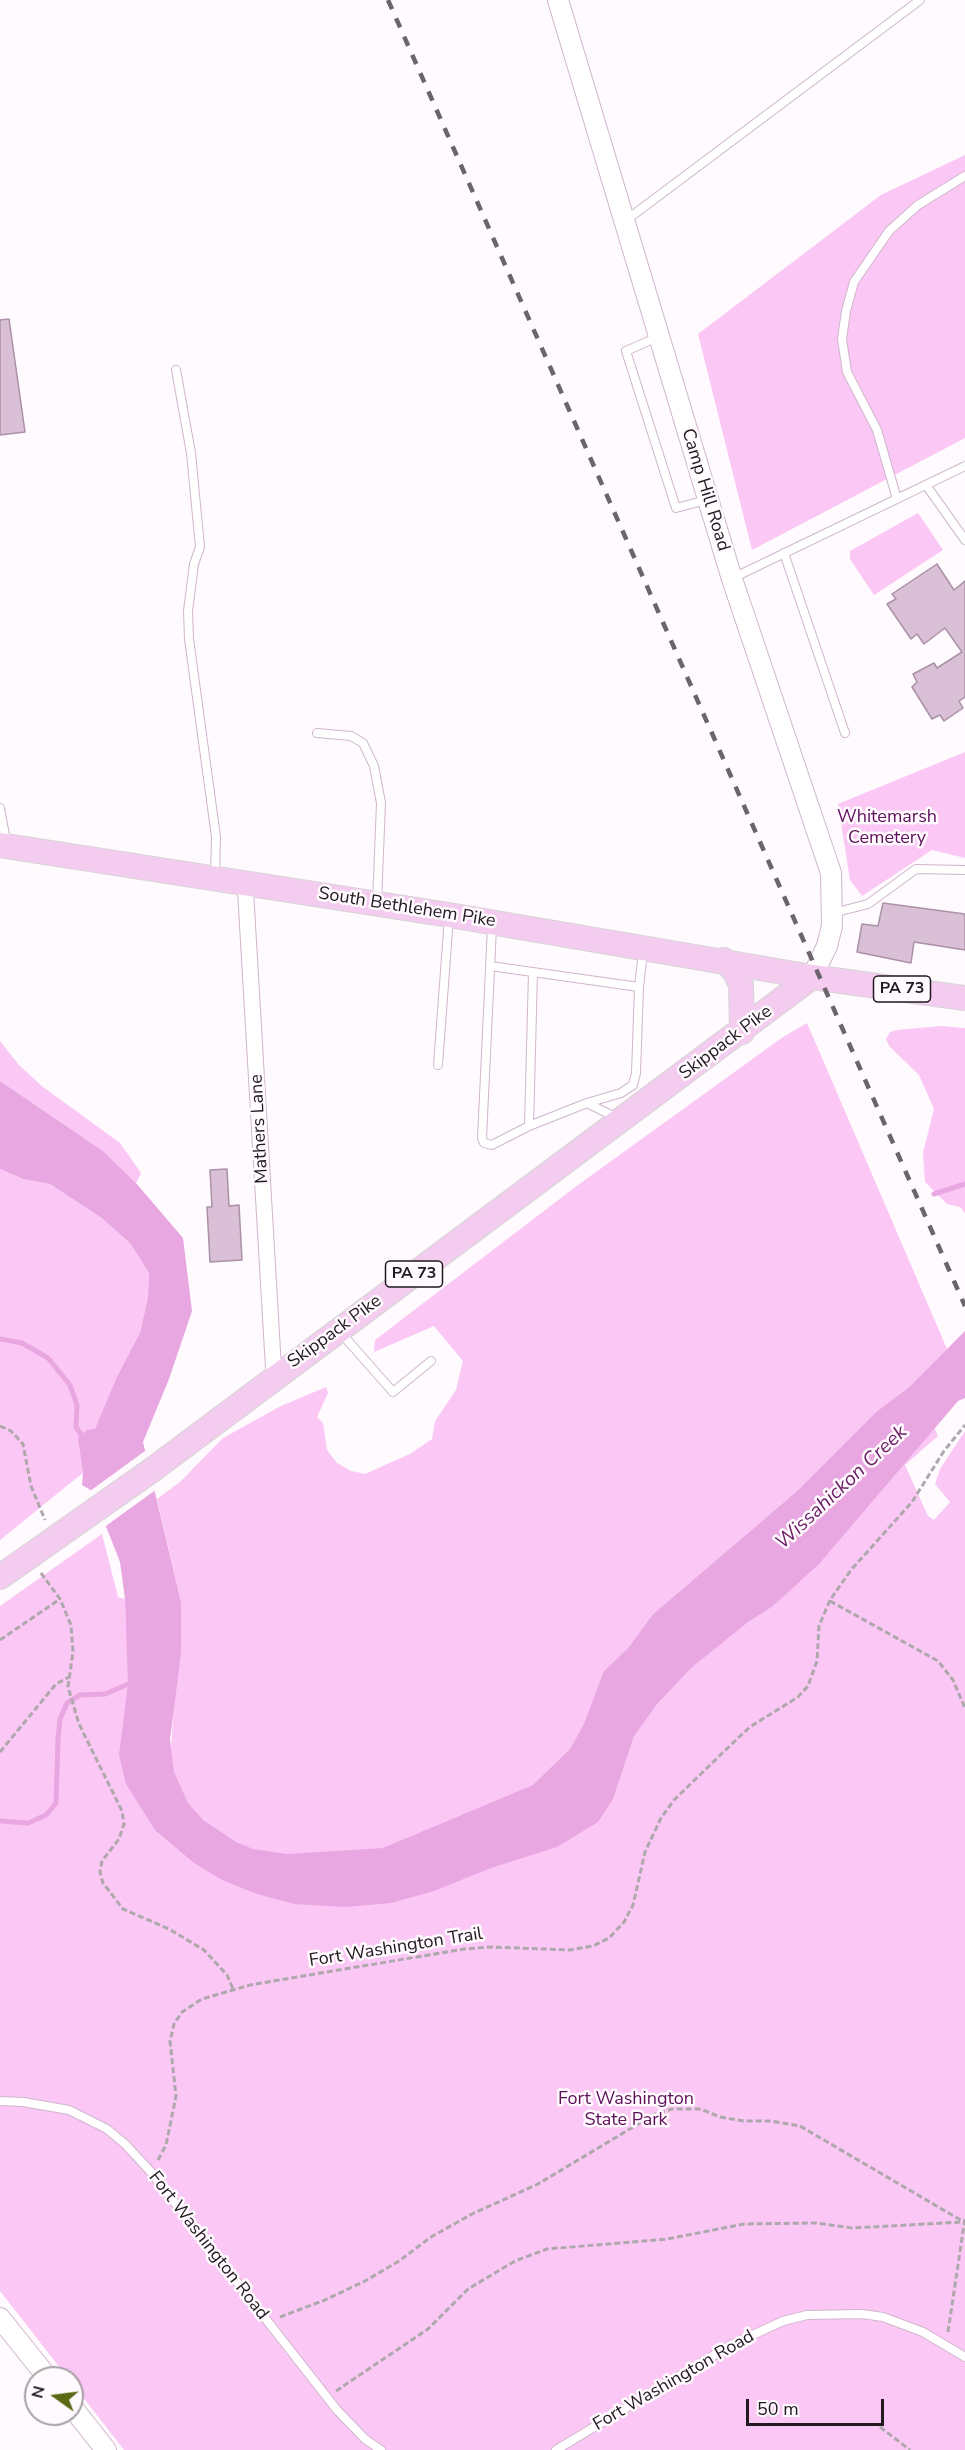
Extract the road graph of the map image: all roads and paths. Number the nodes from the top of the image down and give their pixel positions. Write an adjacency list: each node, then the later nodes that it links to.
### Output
1 (558, 0): 4 (street, Camp Hill Road)
2 (920, 0): 4 (lane)
3 (965, 176): 10 (lane)
4 (624, 221): 5 (street, Camp Hill Road)
5 (659, 337): 9 (street, Camp Hill Road); 9 (lane)
6 (177, 370): 19 (lane)
7 (965, 466): 8 (lane)
8 (926, 485): 10 (lane); 11 (lane)
9 (708, 499): 13 (street, Camp Hill Road)
10 (897, 499): 12 (lane)
11 (965, 540)
12 (784, 553): 13 (lane); 15 (lane)
13 (732, 579): 22 (street, Camp Hill Road)
14 (317, 733): 21 (lane)
15 (845, 733)
16 (0, 808): 17 (lane)
17 (3, 845): 19 (main road, South Bethlehem Pike)
18 (965, 870): 22 (lane)
19 (215, 878): 20 (main road, South Bethlehem Pike)
20 (245, 882): 21 (main road, South Bethlehem Pike); 39 (street, Mathers Lane)
21 (377, 904): 23 (main road, South Bethlehem Pike)
22 (833, 913): 29 (street, Camp Hill Road)
23 (449, 915): 24 (main road, South Bethlehem Pike); 33 (lane)
24 (492, 922): 25 (main road, South Bethlehem Pike); 27 (lane)
25 (644, 947): 26 (main road, South Bethlehem Pike); 30 (lane)
26 (724, 960): 29 (main road, South Bethlehem Pike); 32 (main road)
27 (490, 966): 28 (lane); 36 (lane)
28 (533, 972): 30 (lane); 36 (lane)
29 (812, 977): 31 (main road, PA 73); 32 (main road, Skippack Pike / PA 73)
30 (639, 987): 34 (lane)
31 (965, 998)
32 (742, 1032): 35 (main road, Skippack Pike / PA 73)
33 (438, 1065)
34 (587, 1103): 35 (lane); 36 (lane)
35 (622, 1121): 37 (main road, Skippack Pike / PA 73)
36 (529, 1126)
37 (338, 1330): 38 (lane); 39 (main road, Skippack Pike / PA 73)
38 (431, 1361)
39 (274, 1377): 44 (main road, Skippack Pike / PA 73)
40 (965, 1425): 46 (path, Fort Washington Trail)
41 (0, 1426): 42 (path)
42 (45, 1520)
43 (39, 1570): 45 (path)
44 (0, 1577)
45 (60, 1599): 47 (path); 48 (path)
46 (830, 1600): 49 (path); 51 (path, Fort Washington Trail)
47 (0, 1640)
48 (69, 1677): 50 (path); 51 (path)
49 (965, 1708)
50 (0, 1752)
51 (232, 1989): 53 (path, Fort Washington Trail)
52 (0, 2101): 53 (lane, Fort Washington Road)
53 (150, 2171): 57 (lane, Fort Washington Road)
54 (964, 2220): 55 (path); 57 (path); 61 (path)
55 (963, 2246): 58 (path)
56 (0, 2318): 60 (street)
57 (267, 2321): 61 (lane, Fort Washington Road)
58 (946, 2345): 59 (lane, Fort Washington Road); 66 (lane, Fort Washington Road)
59 (965, 2357)
60 (38, 2366)
61 (327, 2396): 65 (lane, Fort Washington Road)
62 (84, 2422): 64 (street)
63 (880, 2427): 67 (path)
64 (106, 2450)
65 (381, 2450)
66 (556, 2450)
67 (910, 2450)

